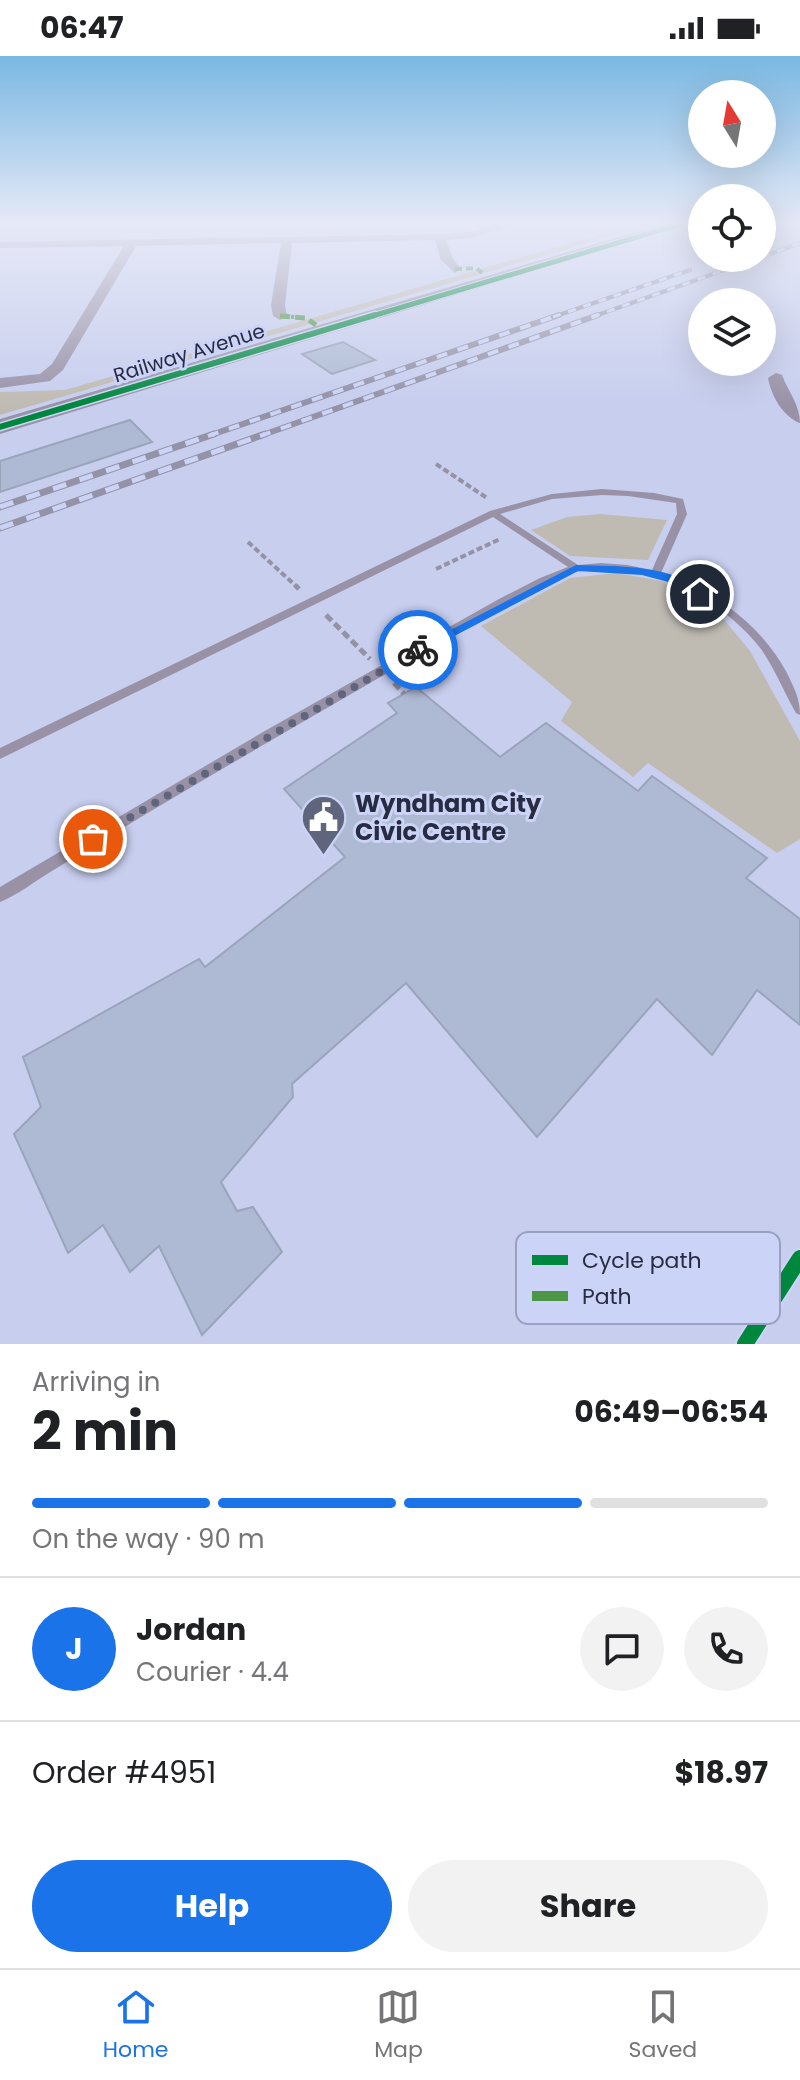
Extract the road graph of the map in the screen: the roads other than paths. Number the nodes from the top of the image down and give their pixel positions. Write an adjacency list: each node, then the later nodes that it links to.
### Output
1 (108, 283): 6 (street)
2 (281, 283): 4 (street)
3 (485, 283): 8 (street, Railway Avenue)
4 (280, 316)
5 (776, 378): 7 (street)
6 (0, 383)
7 (800, 418)
8 (0, 429)
9 (493, 513): 10 (lane); 11 (lane); 13 (lane)
10 (576, 568): 11 (lane); 14 (lane)
11 (655, 575): 12 (lane)
12 (800, 710)
13 (0, 754)
14 (0, 895)

